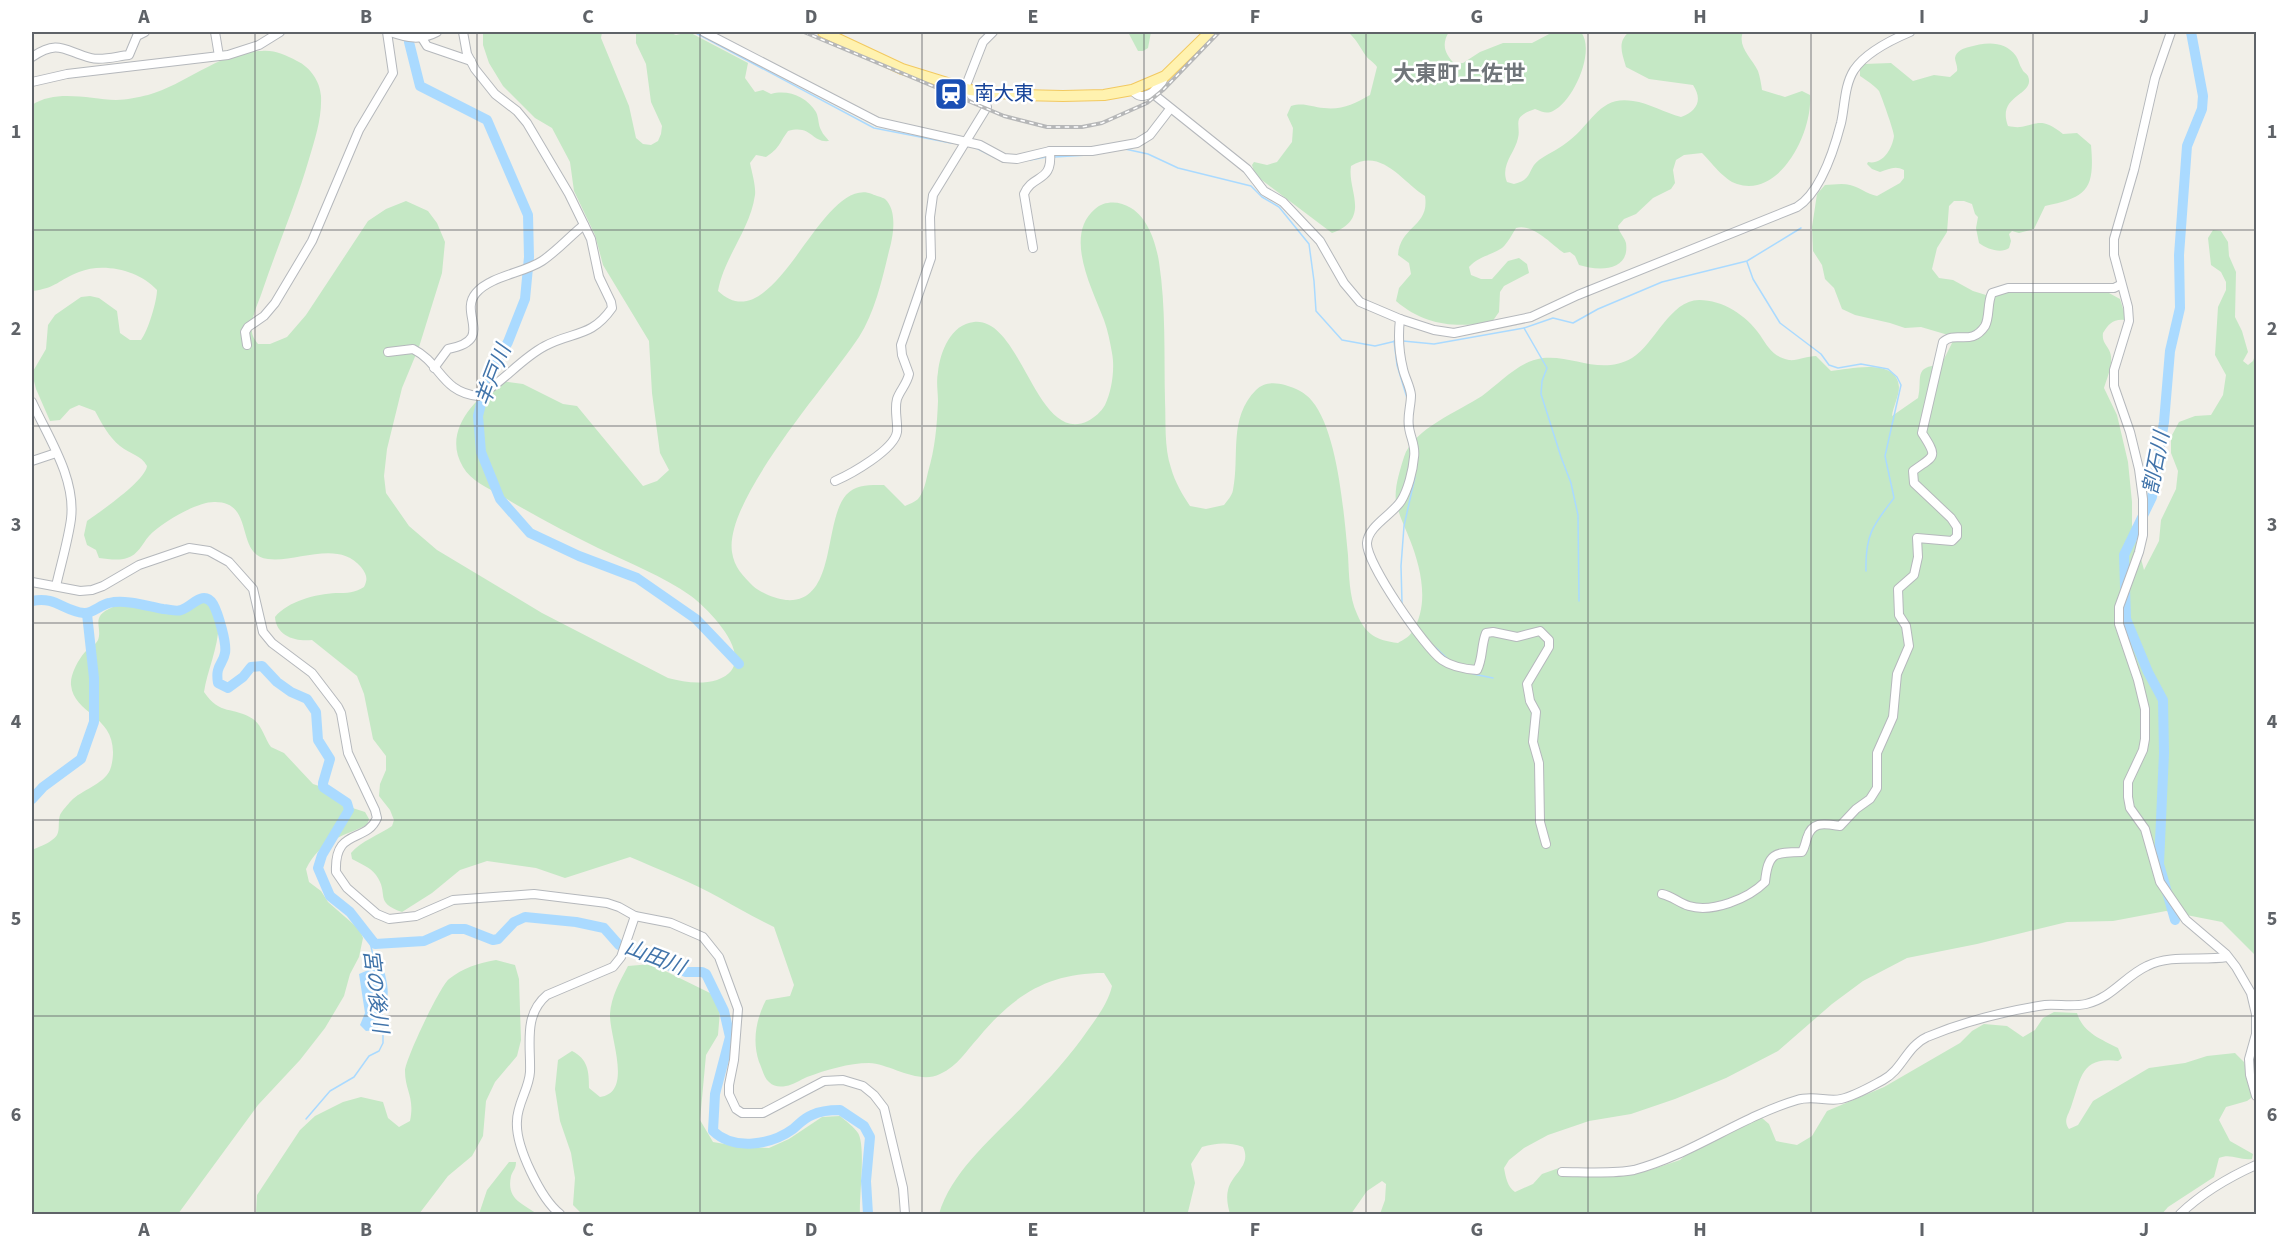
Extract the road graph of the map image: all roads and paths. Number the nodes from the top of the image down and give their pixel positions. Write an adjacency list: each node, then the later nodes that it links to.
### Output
1 (145, 32): 15 (street)
2 (214, 32): 14 (street)
3 (280, 32): 14 (street)
4 (389, 32): 13 (street); 29 (street)
5 (437, 32): 13 (street)
6 (463, 32): 16 (street)
7 (705, 32): 23 (street)
8 (823, 32): 19 (main road)
9 (993, 32): 19 (street)
10 (1210, 32): 17 (main road)
11 (1910, 32): 28 (street)
12 (2171, 32): 27 (street)
13 (422, 38): 16 (street)
14 (219, 56): 18 (street)
15 (32, 57)
16 (471, 61): 25 (street)
17 (1165, 76): 20 (main road); 21 (street)
18 (32, 82)
19 (967, 89): 20 (main road); 23 (street)
20 (1132, 90): 21 (street)
21 (1152, 93): 22 (street)
22 (1170, 109): 24 (street); 28 (street)
23 (965, 144): 24 (street); 35 (street)
24 (1050, 155): 26 (street)
25 (584, 225): 31 (street); 31 (street)
26 (1033, 248)
27 (2120, 285): 39 (street); 41 (street)
28 (1400, 319): 38 (street)
29 (247, 345)
30 (388, 352): 31 (street)
31 (434, 368)
32 (32, 402): 33 (street)
33 (56, 453): 34 (street); 37 (street)
34 (32, 461)
35 (835, 481)
36 (32, 582): 37 (street)
37 (56, 586): 40 (street)
38 (1546, 844)
39 (1662, 894)
40 (635, 916): 45 (street); 46 (street)
41 (2227, 957): 42 (street); 44 (street)
42 (2256, 1096)
43 (2256, 1165): 47 (street)
44 (1562, 1172)
45 (560, 1215)
46 (905, 1215)
47 (2180, 1215)

